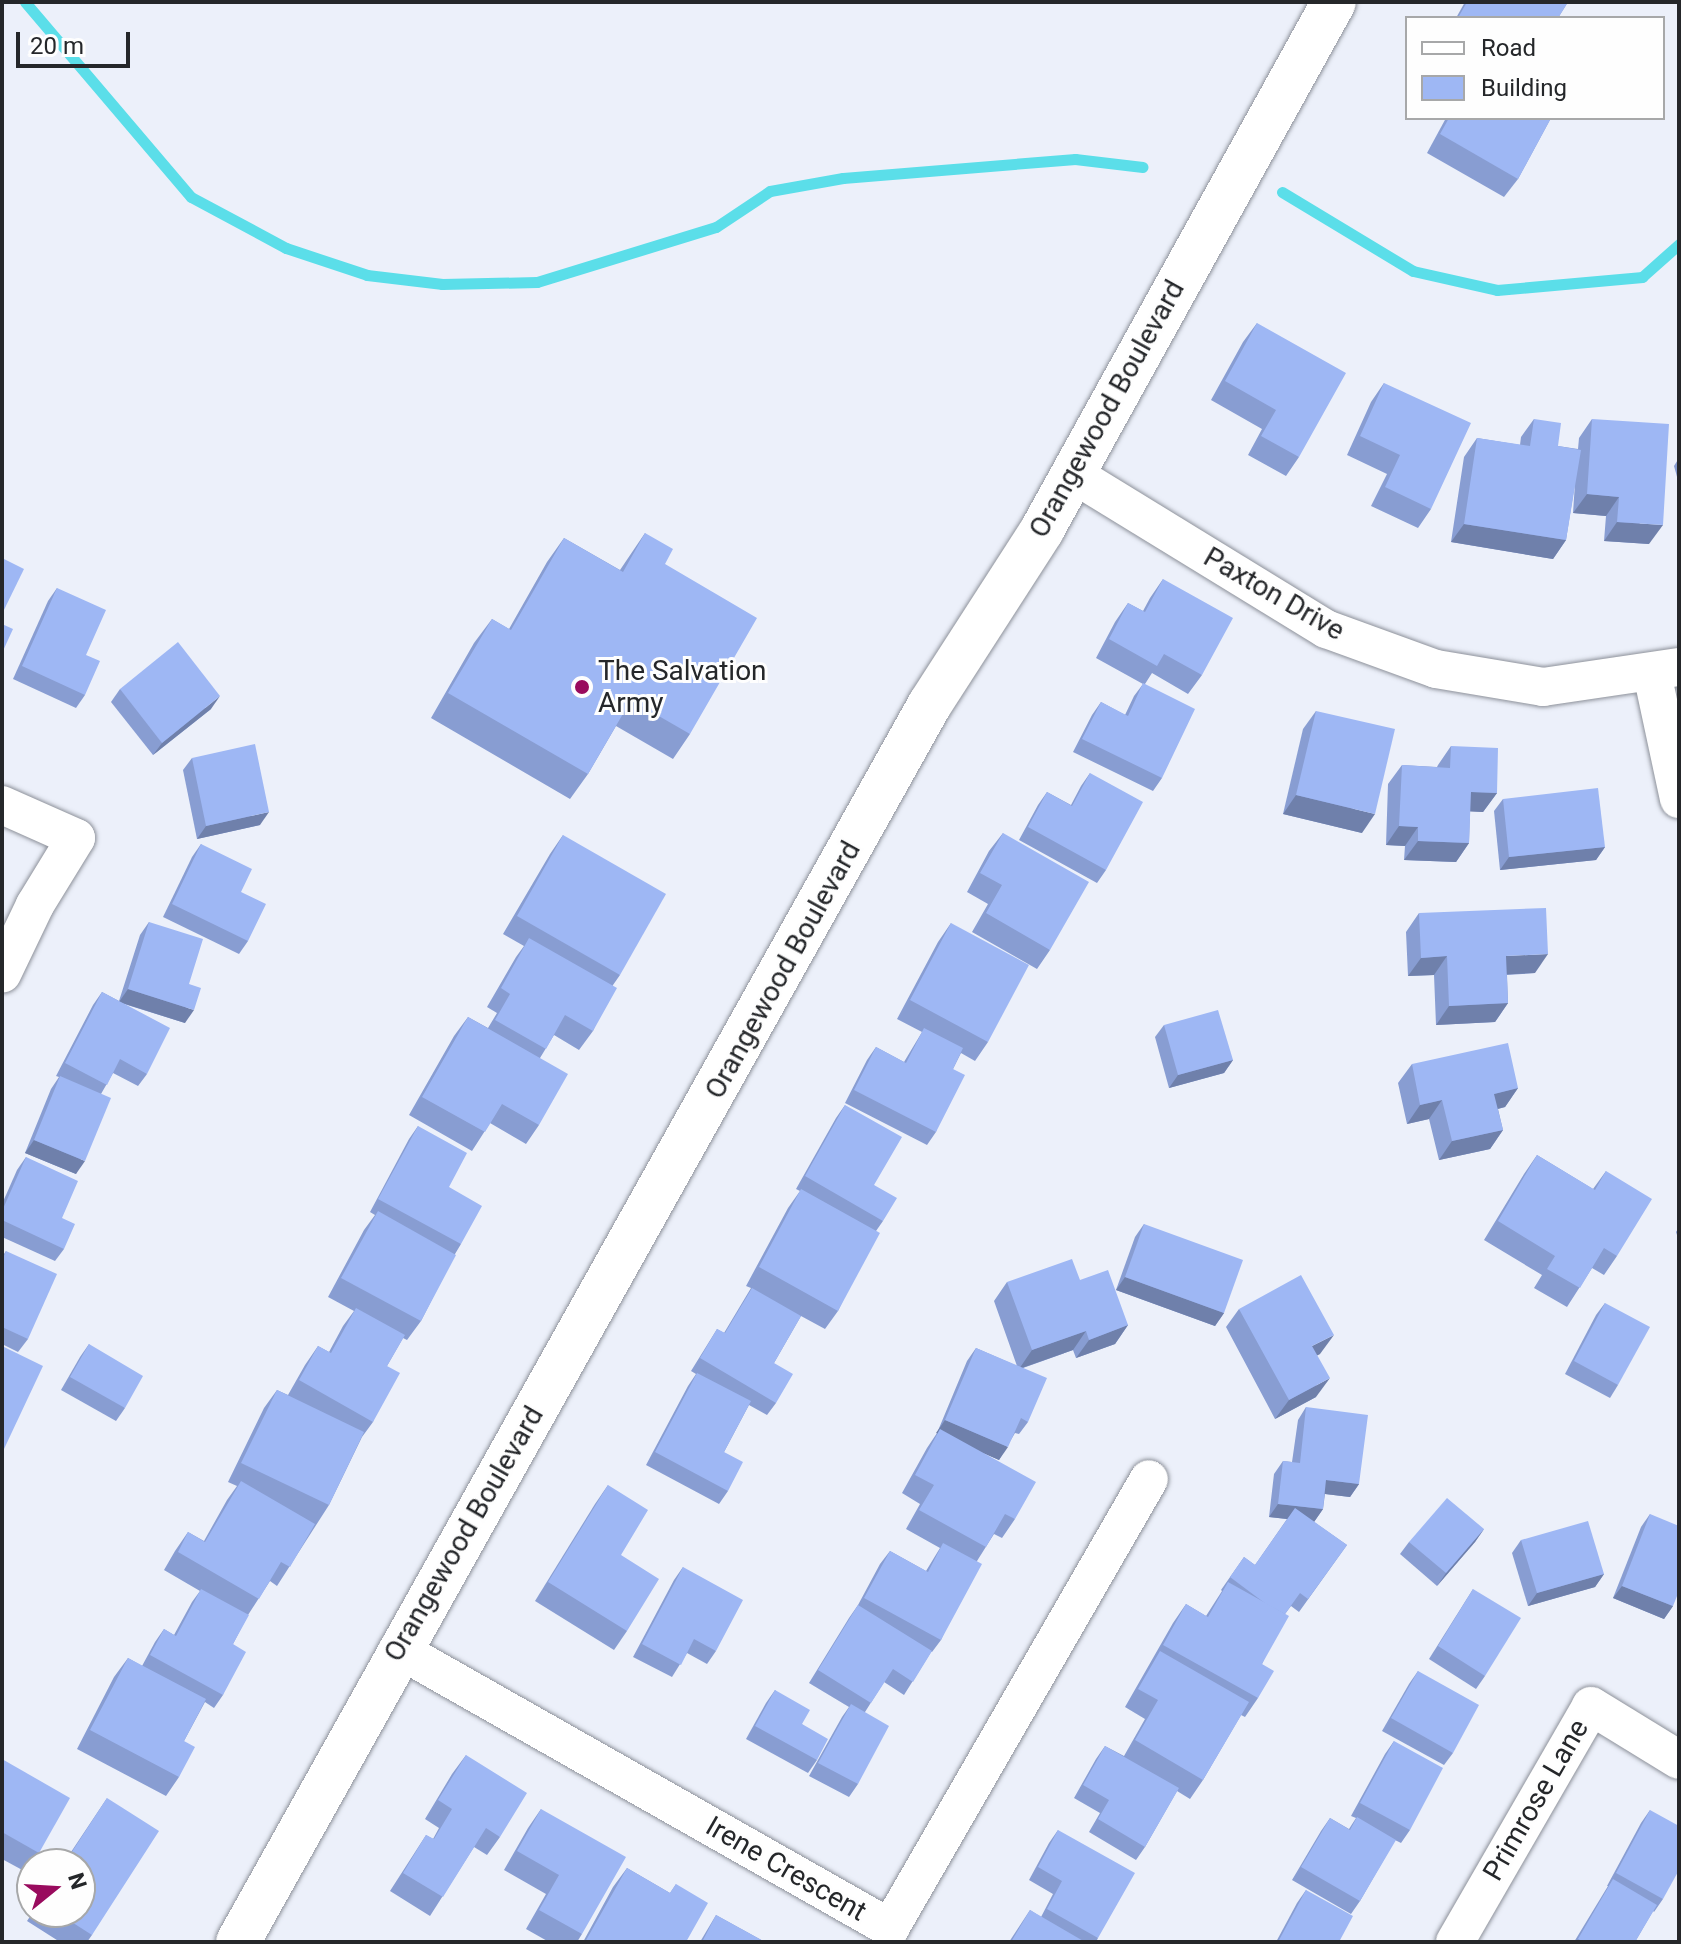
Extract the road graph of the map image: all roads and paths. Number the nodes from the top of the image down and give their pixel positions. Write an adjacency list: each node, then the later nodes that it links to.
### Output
1 (1334, 2): 2 (street, Orangewood Boulevard)
2 (1073, 474): 3 (street, Paxton Drive); 8 (street, Orangewood Boulevard)
3 (1665, 670): 4 (street)
4 (1679, 799)
5 (2, 805): 6 (street)
6 (2, 974)
7 (1149, 1479): 8 (street, Irene Crescent)
8 (398, 1649): 10 (street, Orangewood Boulevard)
9 (1679, 1760): 11 (street, Primrose Lane)
10 (238, 1942)
11 (1455, 1942)

